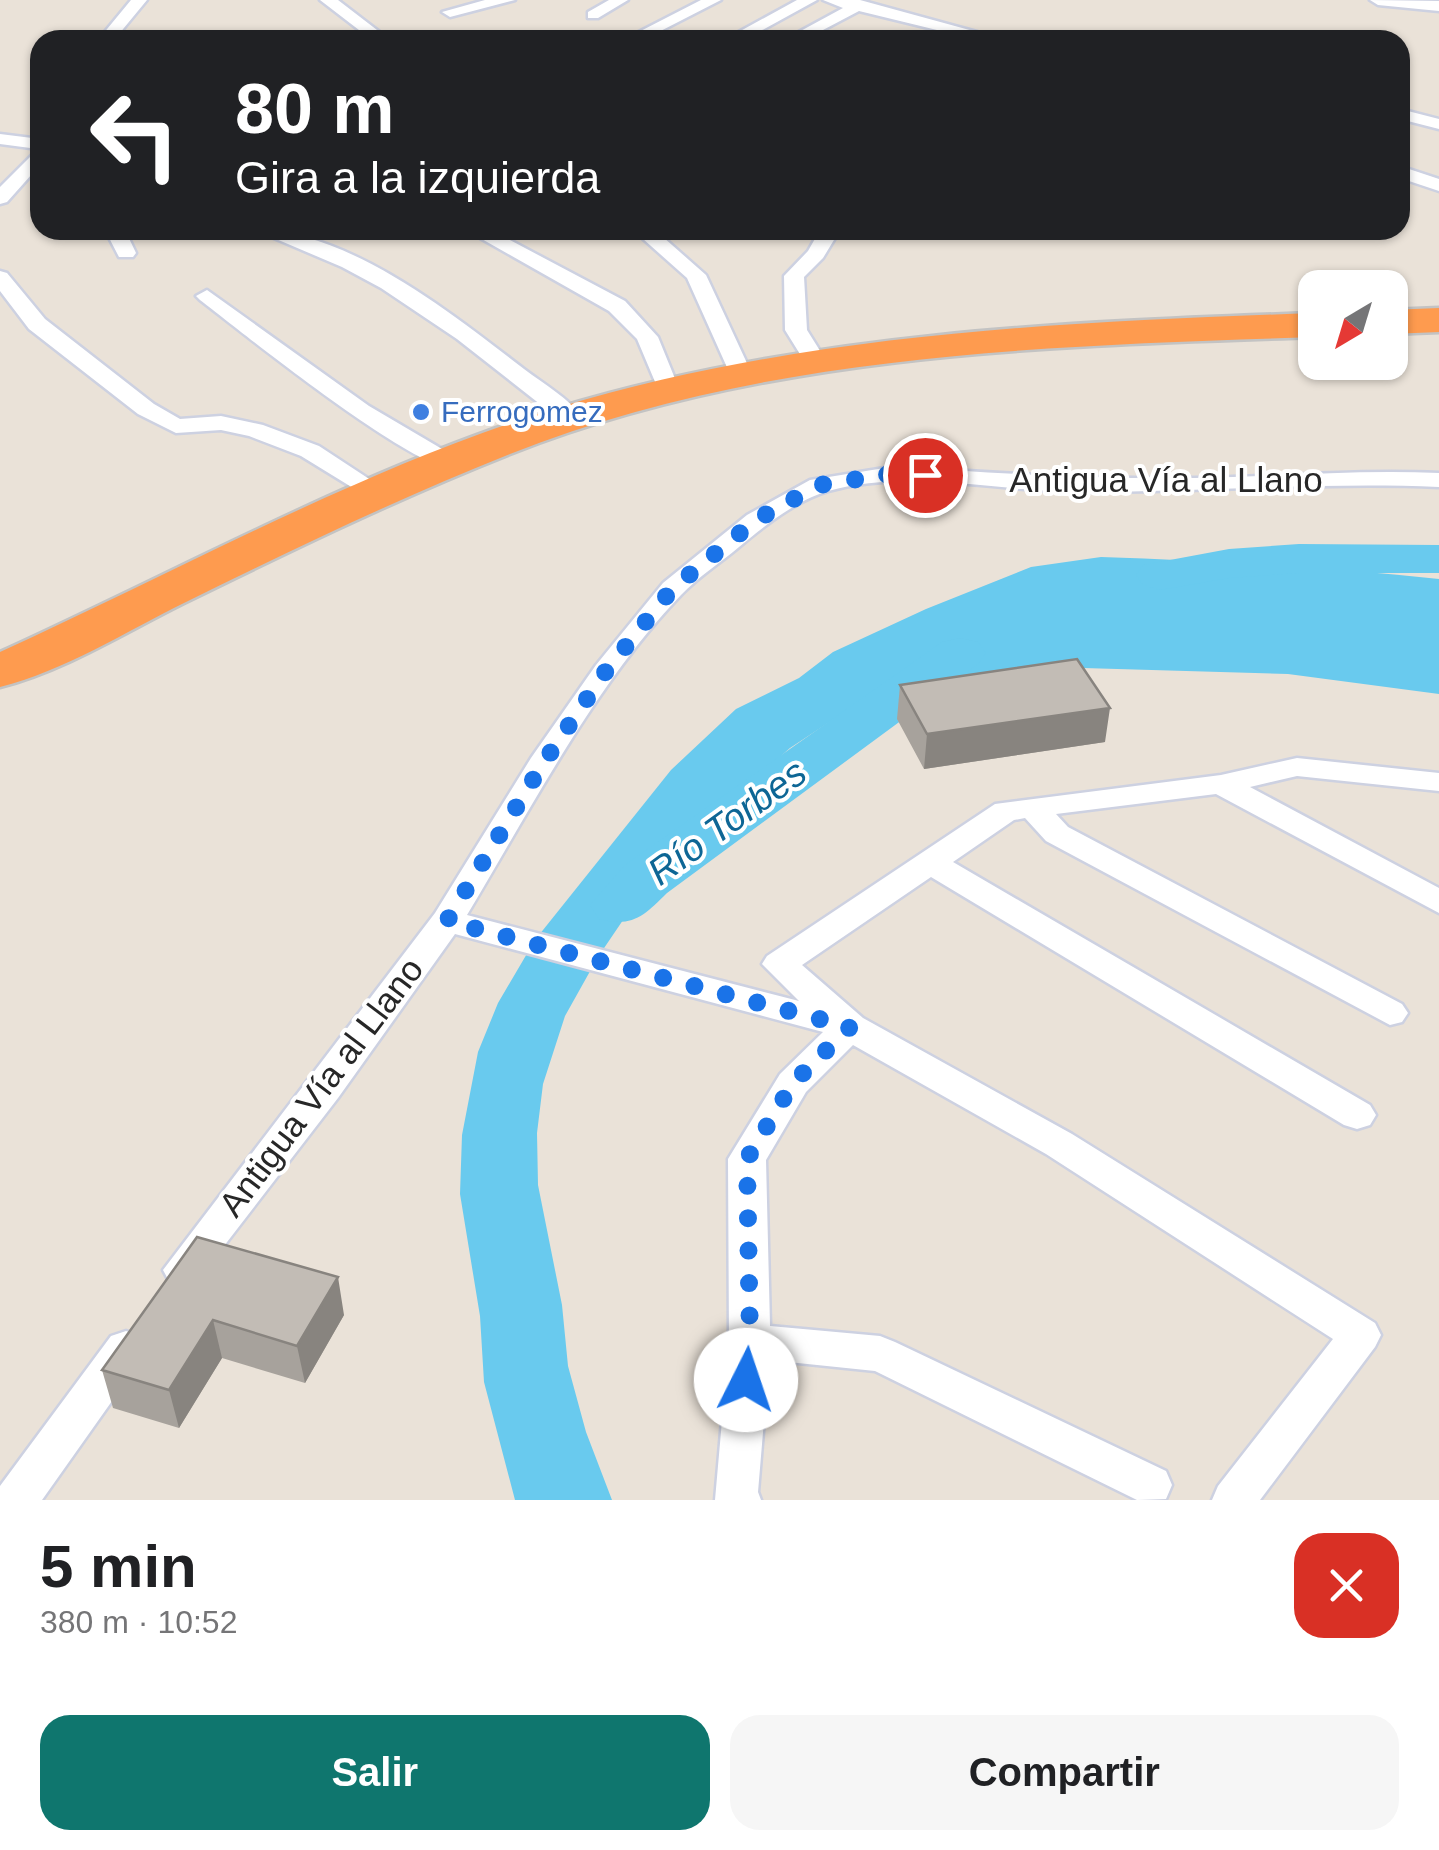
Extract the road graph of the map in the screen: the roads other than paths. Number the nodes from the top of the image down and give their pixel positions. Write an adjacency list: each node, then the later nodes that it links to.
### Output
1 (139, 0): 13 (street)
2 (328, 0): 14 (street)
3 (507, 0): 11 (street)
4 (620, 0): 12 (street)
5 (713, 0): 15 (street)
6 (809, 0): 16 (street)
7 (830, 0): 9 (street)
8 (1378, 0): 10 (street)
9 (860, 5): 17 (street); 18 (street)
10 (1439, 6)
11 (450, 12)
12 (593, 15)
13 (114, 30)
14 (368, 30)
15 (651, 30)
16 (751, 30)
17 (811, 30)
18 (959, 30)
19 (1410, 117): 20 (street)
20 (1439, 124)
21 (0, 139): 22 (street)
22 (30, 143)
23 (30, 165): 26 (street)
24 (1410, 175): 25 (street)
25 (1439, 185)
26 (0, 198)
27 (121, 240): 32 (street)
28 (296, 240): 41 (street)
29 (495, 240): 40 (street)
30 (655, 240): 39 (street)
31 (824, 240): 38 (street)
32 (126, 252)
33 (0, 277): 44 (street)
34 (207, 296): 42 (street)
35 (1439, 320): 36 (highway)
36 (1408, 321)
37 (1298, 326): 38 (highway)
38 (816, 362): 39 (highway)
39 (741, 374): 40 (highway)
40 (669, 391): 41 (highway)
41 (572, 418): 42 (highway)
42 (450, 464): 44 (highway)
43 (1439, 480): 51 (street, Antigua Vía al Llano)
44 (380, 494): 45 (highway)
45 (0, 671)
46 (1439, 782): 47 (street)
47 (1221, 784): 48 (street); 50 (street)
48 (1033, 808): 49 (street); 52 (street)
49 (928, 861): 53 (street); 54 (street)
50 (1439, 902)
51 (447, 921): 53 (street); 57 (street, Antigua Vía al Llano)
52 (1390, 1013)
53 (850, 1027): 55 (street); 59 (street)
54 (1356, 1115)
55 (750, 1342): 56 (street); 58 (street)
56 (1150, 1485)
57 (16, 1500)
58 (738, 1500)
59 (1234, 1500)

